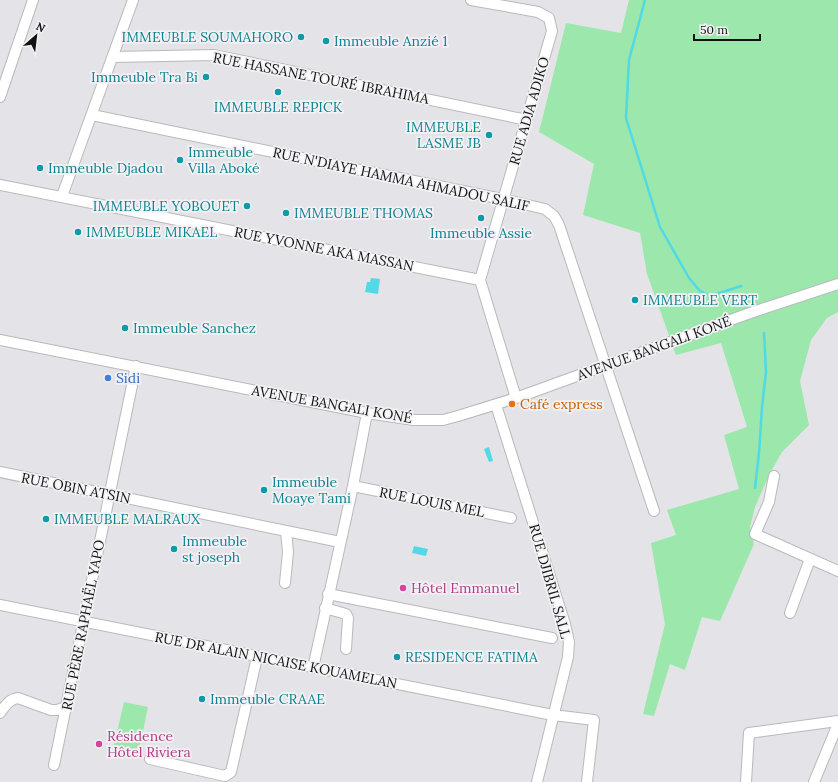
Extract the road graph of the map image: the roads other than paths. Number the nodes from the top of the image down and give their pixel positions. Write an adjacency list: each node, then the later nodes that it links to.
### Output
1 (33, 0): 5 (street)
2 (133, 0): 4 (street)
3 (472, 0): 7 (street, RUE ADJA ADIKO)
4 (113, 57): 6 (street); 7 (street, RUE HASSANE TOURÉ IBRAHIMA)
5 (0, 97)
6 (92, 115): 9 (street); 10 (street, RUE N'DIAYE HAMMA AHMADOU SALIF)
7 (527, 120): 10 (street, RUE ADJA ADIKO)
8 (0, 185): 9 (street, RUE YVONNE AKA MASSAN)
9 (62, 196): 11 (street, RUE YVONNE AKA MASSAN)
10 (502, 199): 11 (street, RUE ADJA ADIKO); 14 (street, RUE N'DIAYE HAMMA AHMADOU SALIF)
11 (480, 280): 16 (street)
12 (838, 284): 14 (street, AVENUE BANGALI KONÉ)
13 (0, 340): 15 (street, AVENUE BANGALI KONÉ)
14 (605, 365): 16 (street, AVENUE BANGALI KONÉ); 23 (street, RUE N'DIAYE HAMMA AHMADOU SALIF)
15 (136, 366): 18 (street, AVENUE BANGALI KONÉ); 22 (street, RUE PÈRE RAPHAËL YAPO)
16 (516, 398): 17 (street, AVENUE BANGALI KONÉ)
17 (496, 405): 18 (street, AVENUE BANGALI KONÉ); 41 (street, RUE DJIBRIL SALL)
18 (367, 413): 21 (street)
19 (0, 472): 22 (street, RUE OBIN ATSIN)
20 (774, 476): 27 (street)
21 (353, 486): 24 (street, RUE LOUIS MEL); 26 (street)
22 (109, 494): 25 (street, RUE OBIN ATSIN); 34 (street, RUE PÈRE RAPHAËL YAPO)
23 (654, 511)
24 (511, 518)
25 (286, 531): 26 (street, RUE OBIN ATSIN); 29 (street)
26 (340, 542): 30 (street)
27 (810, 559): 28 (street); 33 (street)
28 (838, 571)
29 (285, 583)
30 (328, 594): 32 (street); 35 (street)
31 (0, 605): 34 (street, RUE DR ALAIN NICAISE KOUAMELAN)
32 (325, 608): 36 (street); 38 (street)
33 (790, 614)
34 (84, 622): 37 (street, RUE DR ALAIN NICAISE KOUAMELAN); 39 (street, RUE PÈRE RAPHAËL YAPO)
35 (552, 638)
36 (346, 649)
37 (257, 657): 38 (street, RUE DR ALAIN NICAISE KOUAMELAN); 44 (street)
38 (313, 668): 41 (street, RUE DR ALAIN NICAISE KOUAMELAN)
39 (66, 708): 40 (street); 45 (street, RUE PÈRE RAPHAËL YAPO)
40 (0, 713)
41 (553, 715): 46 (street, RUE DJIBRIL SALL); 47 (street, RUE DR ALAIN NICAISE KOUAMELAN)
42 (838, 721): 48 (street)
43 (838, 724): 49 (street)
44 (150, 759)
45 (54, 766)
46 (536, 782)
47 (587, 782)
48 (746, 782)
49 (814, 782)

